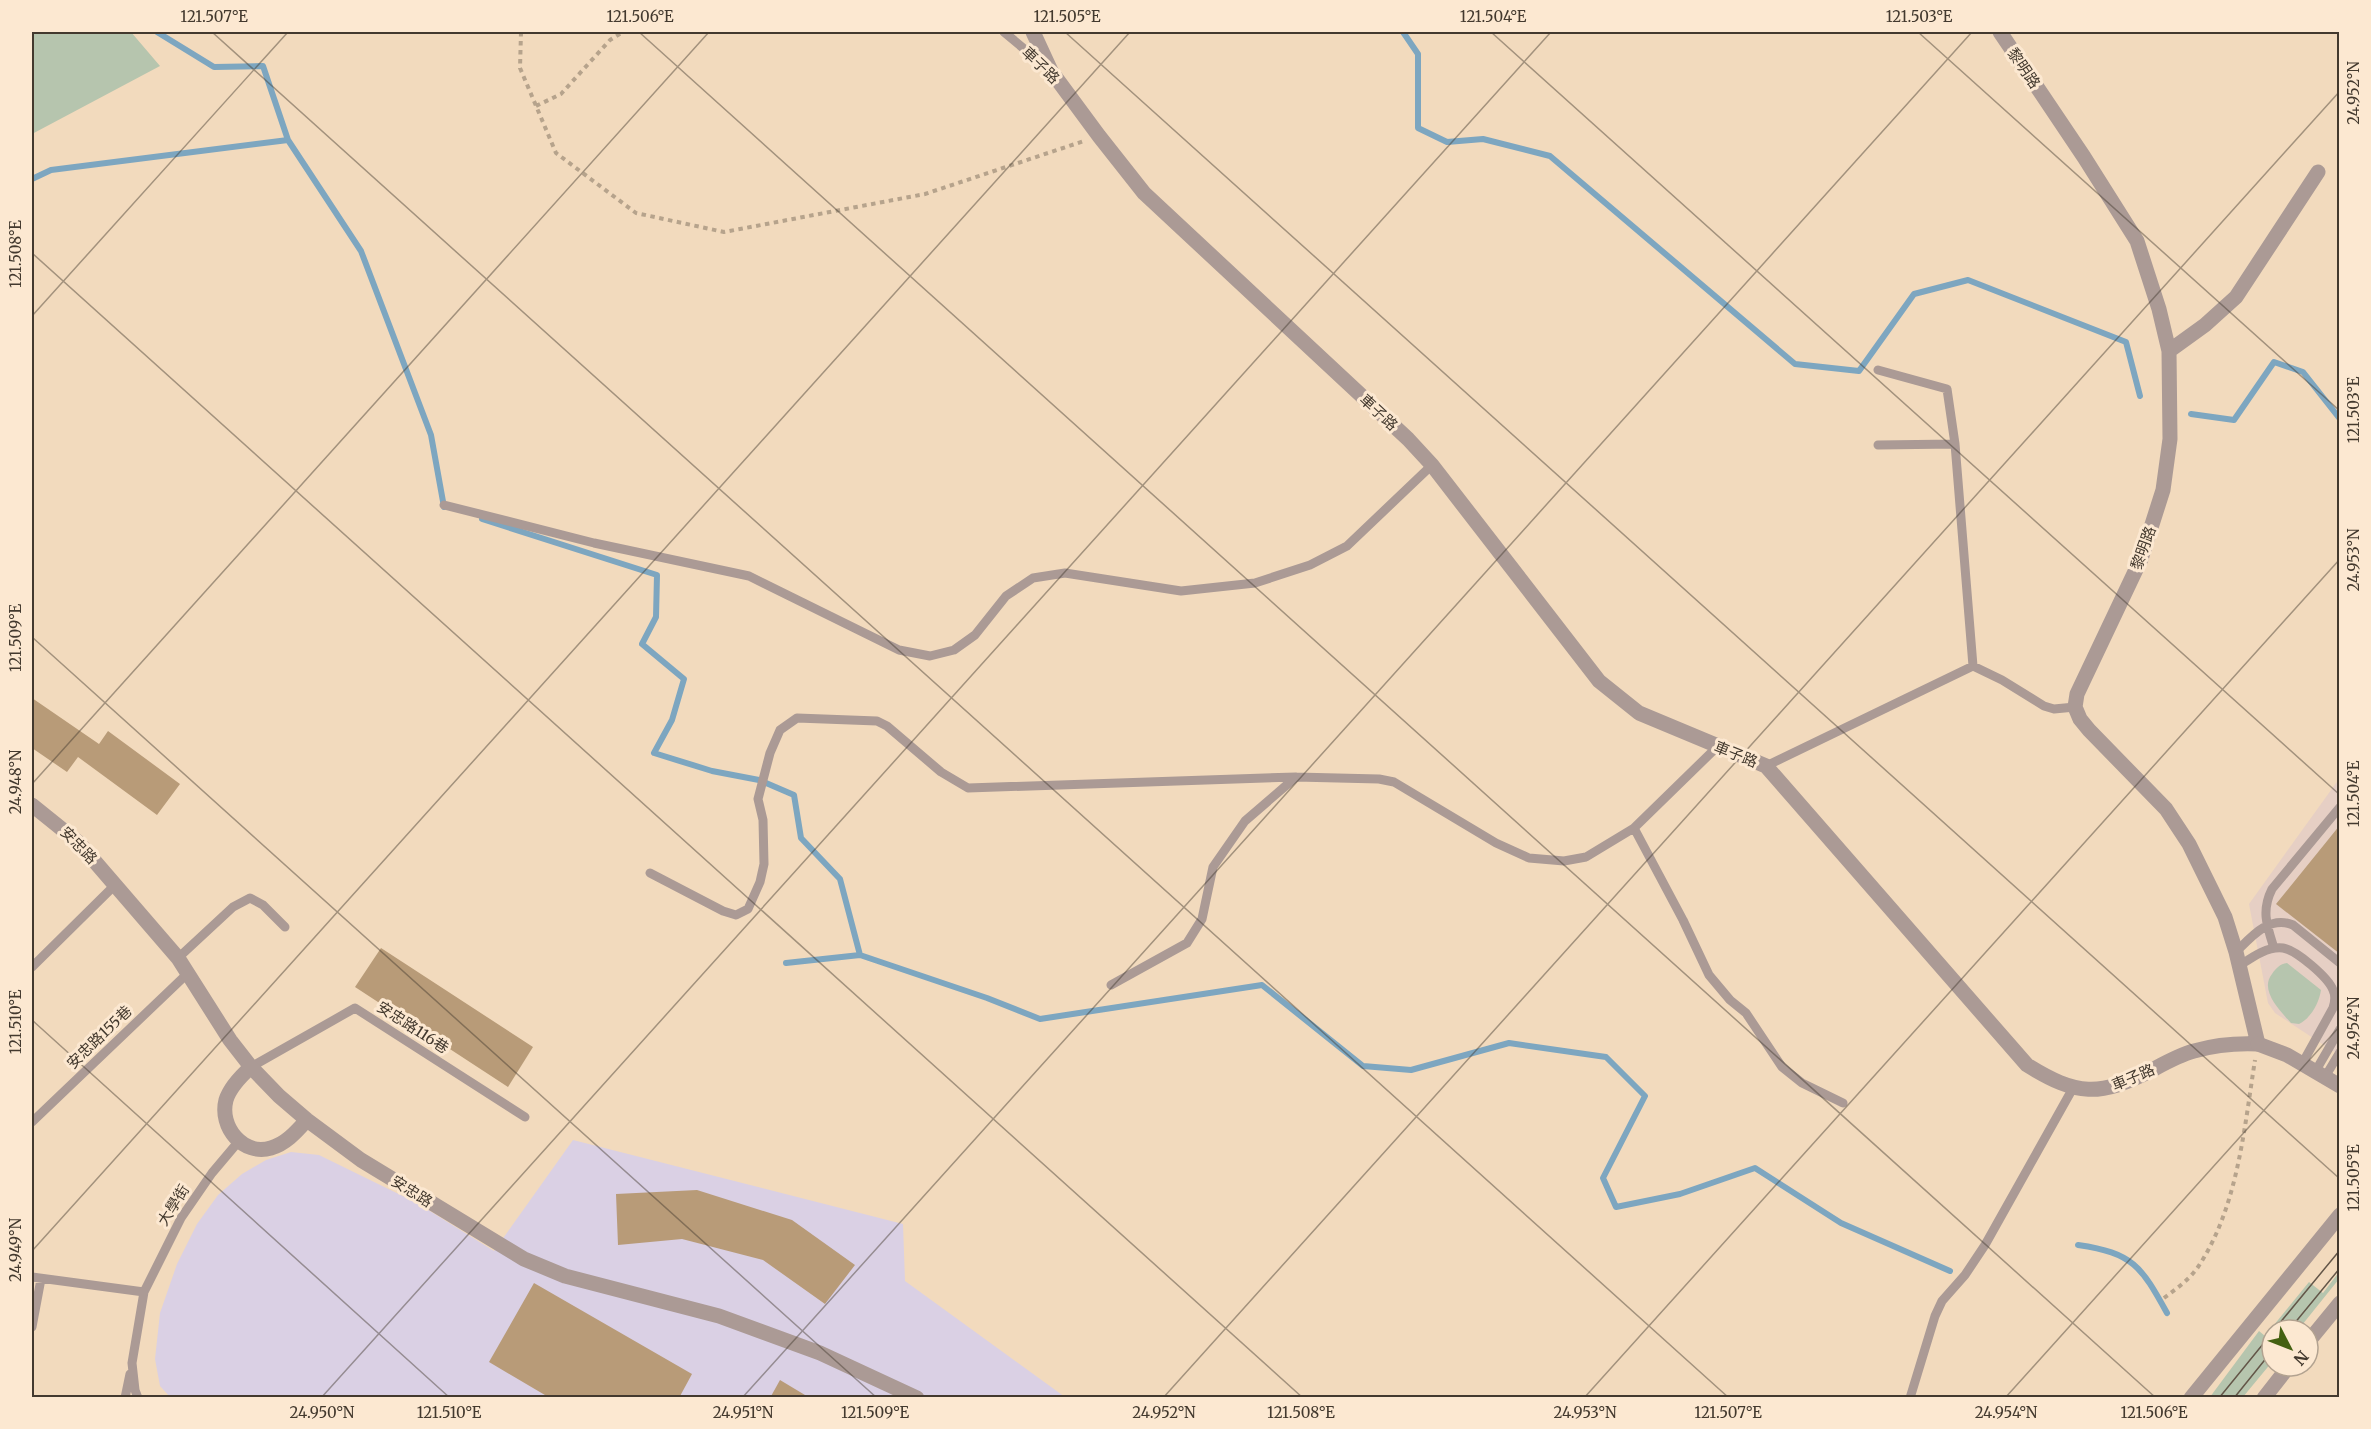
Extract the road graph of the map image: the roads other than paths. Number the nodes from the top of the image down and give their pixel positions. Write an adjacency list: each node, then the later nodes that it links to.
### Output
1 (1004, 32): 4 (lane, 車子路)
2 (1033, 32): 4 (street)
3 (2000, 32): 6 (street, 黎明路)
4 (1051, 71): 10 (street, 車子路)
5 (2318, 172): 6 (street)
6 (2169, 351): 13 (street, 黎明路)
7 (1878, 370): 8 (lane)
8 (1955, 444): 9 (lane); 12 (lane)
9 (1878, 445)
10 (1432, 465): 11 (lane); 14 (street, 車子路)
11 (444, 505)
12 (1973, 666): 13 (lane); 15 (lane, 車子路)
13 (2075, 707): 26 (street)
14 (1717, 747): 15 (street, 車子路); 19 (lane)
15 (1766, 766): 37 (street, 車子路)
16 (1296, 777): 19 (lane); 20 (lane); 30 (lane)
17 (32, 805): 21 (street, 安忠路)
18 (2340, 807): 22 (lane)
19 (1634, 828): 38 (lane)
20 (650, 873)
21 (115, 885): 25 (street, 安忠路); 28 (lane)
22 (2267, 925): 24 (lane); 26 (lane); 27 (lane)
23 (285, 927): 25 (lane)
24 (2274, 948): 26 (lane); 35 (lane)
25 (178, 958): 29 (street, 安忠路)
26 (2237, 959): 32 (street)
27 (2340, 963)
28 (32, 966)
29 (187, 974): 34 (street, 安忠路); 41 (lane, 安忠路155巷)
30 (1111, 985)
31 (2340, 1029): 35 (lane)
32 (2258, 1044): 35 (street, 車子路); 37 (street, 車子路)
33 (2340, 1052): 35 (lane)
34 (251, 1067): 39 (lane, 安忠路116巷); 40 (street, 安忠路); 42 (street)
35 (2314, 1071): 36 (street, 車子路)
36 (2340, 1086)
37 (2073, 1088): 54 (lane)
38 (1843, 1103)
39 (525, 1117)
40 (307, 1120): 42 (street); 53 (street, 安忠路)
41 (32, 1122)
42 (239, 1141): 45 (lane, 大學街)
43 (2340, 1215): 55 (street)
44 (36, 1278): 45 (lane); 47 (lane)
45 (144, 1292): 49 (lane, 大學街)
46 (2340, 1303): 48 (street)
47 (32, 1327)
48 (2320, 1327)
49 (132, 1363): 51 (lane); 52 (lane, 大學街)
50 (2280, 1378): 56 (street)
51 (126, 1398)
52 (138, 1398)
53 (917, 1398)
54 (1910, 1398)
55 (2191, 1398)
56 (2264, 1398)

